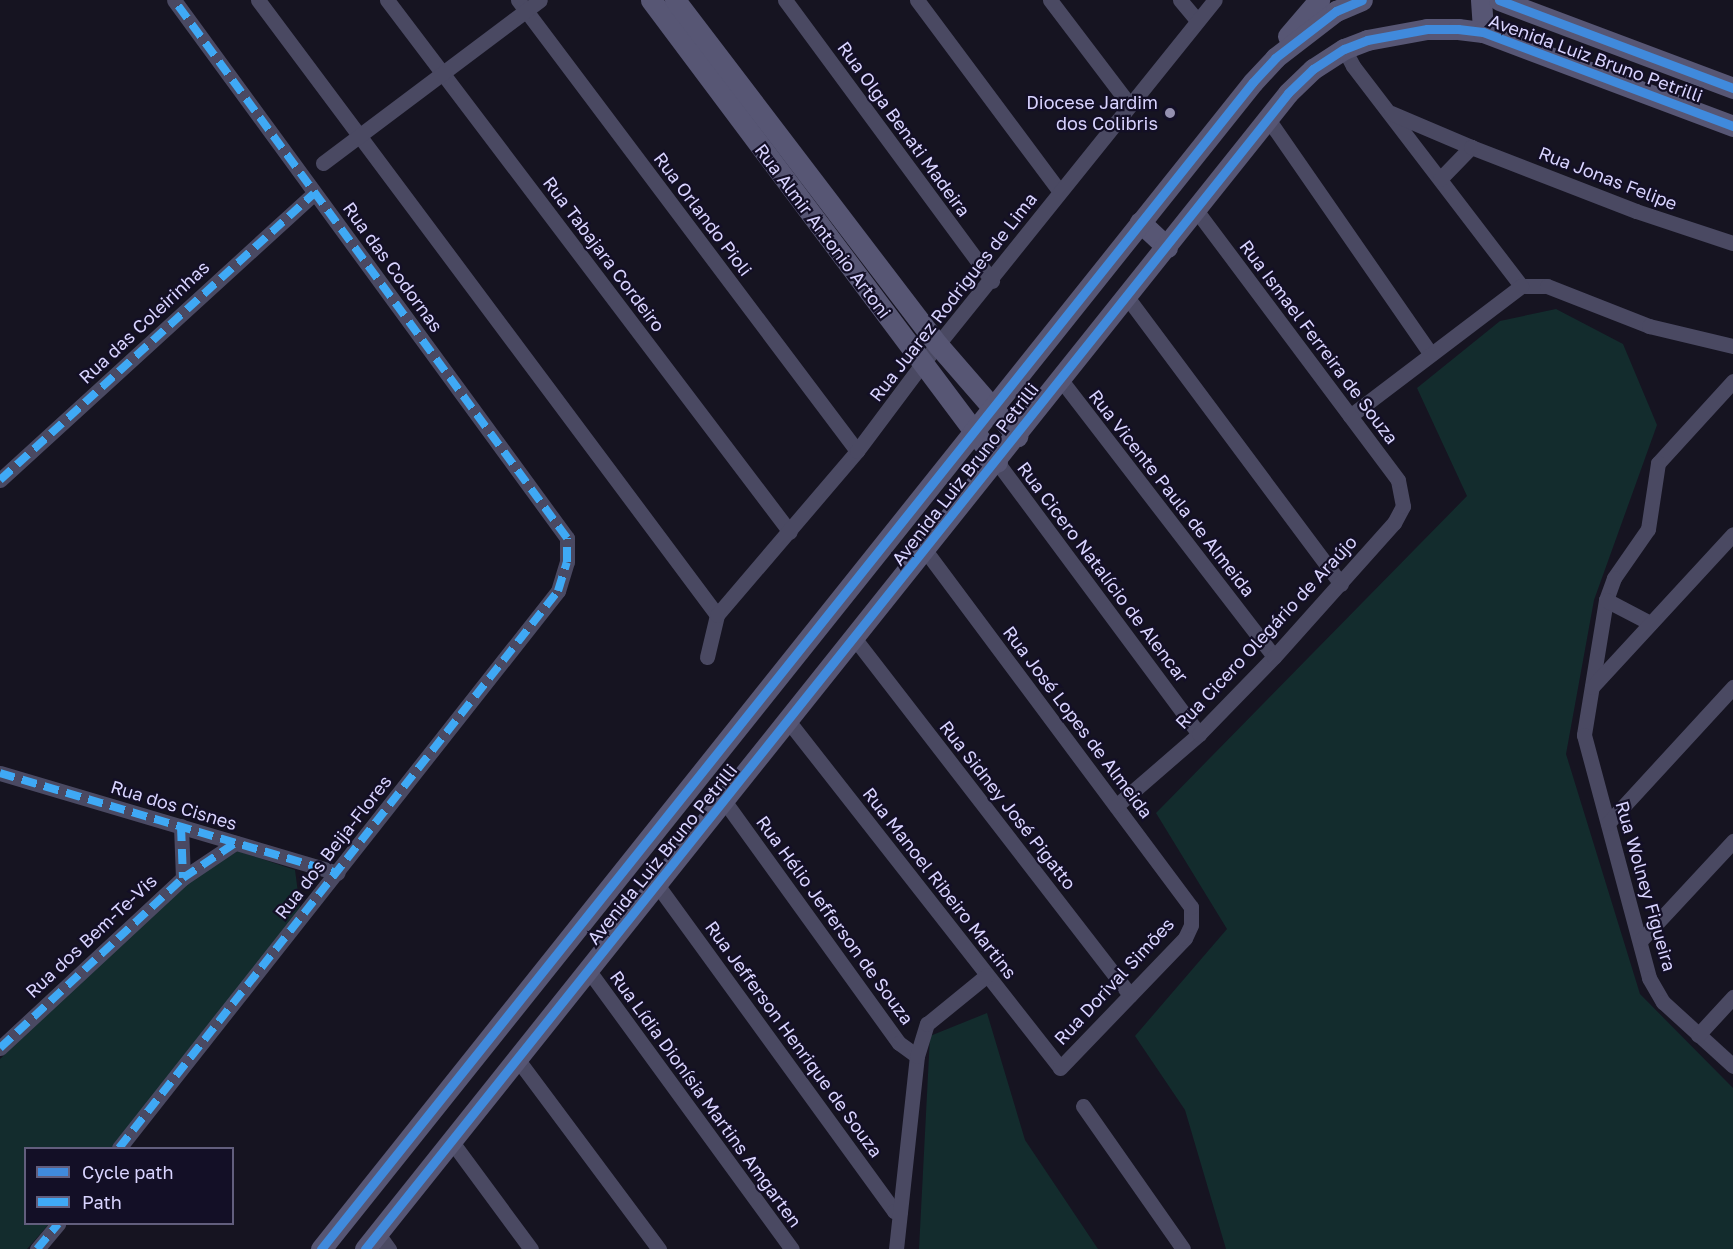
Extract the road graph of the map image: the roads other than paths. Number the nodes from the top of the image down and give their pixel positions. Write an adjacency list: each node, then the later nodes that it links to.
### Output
1 (174, 0): 32 (street, Rua das Codornas)
2 (258, 0): 27 (street)
3 (387, 0): 21 (street, Rua Tabajara Cordeiro)
4 (540, 0): 16 (street)
5 (651, 0): 43 (main road, Rua Almir Antonio Artoni)
6 (675, 0): 40 (main road, Rua Almir Antonio Artoni)
7 (785, 0): 37 (street, Rua Olga Benati Madeira)
8 (917, 0): 31 (street)
9 (1050, 0): 23 (street)
10 (1180, 0): 17 (street)
11 (1215, 0): 17 (street, Rua Juarez Rodrigues de Lima)
12 (1319, 0): 20 (main road)
13 (1362, 0): 20 (main road, Avenida Luiz Bruno Petrilli)
14 (1481, 0): 18 (main road)
15 (1499, 0): 22 (main road, Avenida Luiz Bruno Petrilli)
16 (522, 5): 21 (street); 50 (street, Rua Orlando Pioli)
17 (1197, 20): 23 (street, Rua Juarez Rodrigues de Lima)
18 (1483, 32): 19 (main road, Avenida Luiz Bruno Petrilli); 26 (main road, Avenida Luiz Bruno Petrilli)
19 (1344, 49): 24 (street); 25 (main road, Avenida Luiz Bruno Petrilli)
20 (1275, 58): 34 (main road, Avenida Luiz Bruno Petrilli)
21 (442, 73): 27 (street); 54 (street, Rua Tabajara Cordeiro)
22 (1733, 88)
23 (1128, 104): 31 (street, Rua Juarez Rodrigues de Lima)
24 (1389, 112): 28 (street, Rua Jonas Felipe); 30 (street)
25 (1268, 119): 33 (main road, Avenida Luiz Bruno Petrilli); 42 (street)
26 (1733, 126)
27 (359, 134): 29 (street); 60 (street)
28 (1471, 147): 30 (street); 35 (street, Rua Jonas Felipe)
29 (323, 163)
30 (1440, 179): 38 (street)
31 (1060, 192): 37 (street, Rua Juarez Rodrigues de Lima)
32 (314, 193): 52 (street, Rua das Coleirinhas); 57 (street, Rua das Codornas)
33 (1196, 210): 36 (main road, Avenida Luiz Bruno Petrilli); 47 (street, Rua Ismael Ferreira de Souza)
34 (1140, 222): 36 (main road); 46 (main road, Avenida Luiz Bruno Petrilli)
35 (1733, 243)
36 (1167, 247): 39 (main road, Avenida Luiz Bruno Petrilli)
37 (992, 280): 40 (street, Rua Juarez Rodrigues de Lima)
38 (1521, 286): 41 (street); 42 (street)
39 (1127, 297): 44 (main road, Avenida Luiz Bruno Petrilli); 58 (street)
40 (938, 345): 43 (street, Rua Juarez Rodrigues de Lima); 46 (main road, Rua Almir Antonio Artoni)
41 (1733, 346)
42 (1431, 354): 47 (street)
43 (922, 364): 48 (main road, Rua Almir Antonio Artoni); 50 (street, Rua Juarez Rodrigues de Lima)
44 (1061, 380): 49 (main road, Avenida Luiz Bruno Petrilli); 64 (street, Rua Vicente Paula de Almeida)
45 (1733, 381): 59 (street, Rua Wolney Figueira)
46 (990, 408): 48 (main road, Avenida Luiz Bruno Petrilli); 49 (main road, Rua Almir Antonio Artoni)
47 (1350, 416): 53 (street, Rua Ismael Ferreira de Souza)
48 (974, 429): 51 (main road, Rua Almir Antonio Artoni); 83 (main road, Avenida Luiz Bruno Petrilli)
49 (1017, 436): 51 (main road, Avenida Luiz Bruno Petrilli)
50 (857, 451): 54 (street, Rua Juarez Rodrigues de Lima)
51 (997, 462): 56 (main road, Avenida Luiz Bruno Petrilli); 68 (street, Rua Cicero Natalício de Alencar)
52 (0, 480)
53 (1404, 500): 58 (street, Rua Cicero Olegário de Araújo)
54 (790, 531): 60 (street, Rua Juarez Rodrigues de Lima)
55 (1733, 534): 61 (street)
56 (926, 551): 62 (main road, Avenida Luiz Bruno Petrilli); 71 (street, Rua José Lopes de Almeida)
57 (567, 562): 76 (street, Rua dos Beija-Flores)
58 (1341, 584): 64 (street, Rua Cicero Olegário de Araújo)
59 (1606, 600): 61 (street); 65 (street, Rua Wolney Figueira)
60 (717, 615): 63 (street)
61 (1650, 623): 65 (street)
62 (855, 639): 67 (main road, Avenida Luiz Bruno Petrilli); 84 (street, Rua Sidney José Pigatto)
63 (707, 657)
64 (1274, 657): 68 (street, Rua Cicero Olegário de Araújo)
65 (1592, 687): 72 (street, Rua Wolney Figueira)
66 (1733, 687): 72 (street)
67 (789, 722): 70 (main road, Avenida Luiz Bruno Petrilli); 82 (street, Rua Manoel Ribeiro Martins)
68 (1199, 734): 71 (street, Rua Cicero Olegário de Araújo)
69 (0, 773): 73 (street, Rua dos Cisnes)
70 (725, 802): 78 (main road, Avenida Luiz Bruno Petrilli); 88 (street, Rua Hélio Jefferson de Souza)
71 (1116, 806): 79 (street, Rua José Lopes de Almeida)
72 (1608, 823): 80 (street, Rua Wolney Figueira)
73 (181, 826): 75 (street, Rua dos Cisnes); 77 (street, Rua dos Bem-Te-Vis)
74 (1733, 841): 80 (street)
75 (235, 843): 76 (street, Rua dos Cisnes); 77 (street, Rua dos Bem-Te-Vis)
76 (338, 873): 97 (street, Rua dos Beija-Flores)
77 (183, 878): 87 (street, Rua dos Bem-Te-Vis)
78 (658, 886): 81 (main road, Avenida Luiz Bruno Petrilli); 98 (street, Rua Jefferson Henrique de Souza)
79 (1192, 919): 84 (street, Rua Dorival Simões)
80 (1642, 939): 86 (street, Rua Wolney Figueira)
81 (589, 971): 89 (main road, Avenida Luiz Bruno Petrilli); 105 (street, Rua Lídia Dionísia Martins Amgarten)
82 (987, 975): 88 (street); 91 (street, Rua Manoel Ribeiro Martins)
83 (528, 992): 92 (main road); 93 (main road, Avenida Luiz Bruno Petrilli)
84 (1130, 995): 91 (street, Rua Dorival Simões)
85 (1733, 998): 86 (street)
86 (1698, 1035): 90 (street, Rua Wolney Figueira)
87 (0, 1048)
88 (917, 1056): 98 (street)
89 (518, 1060): 92 (main road, Avenida Luiz Bruno Petrilli); 104 (street)
90 (1733, 1066)
91 (1060, 1068)
92 (492, 1092): 95 (main road, Avenida Luiz Bruno Petrilli)
93 (445, 1095): 95 (main road); 102 (main road, Avenida Luiz Bruno Petrilli)
94 (1083, 1106): 107 (street)
95 (473, 1116): 96 (main road, Avenida Luiz Bruno Petrilli)
96 (452, 1142): 100 (main road, Avenida Luiz Bruno Petrilli); 103 (street)
97 (120, 1147)
98 (900, 1212): 106 (street)
99 (56, 1225): 101 (street)
100 (378, 1244)
101 (37, 1249)
102 (321, 1249)
103 (531, 1249)
104 (659, 1249)
105 (792, 1249)
106 (896, 1249)
107 (1183, 1249)

